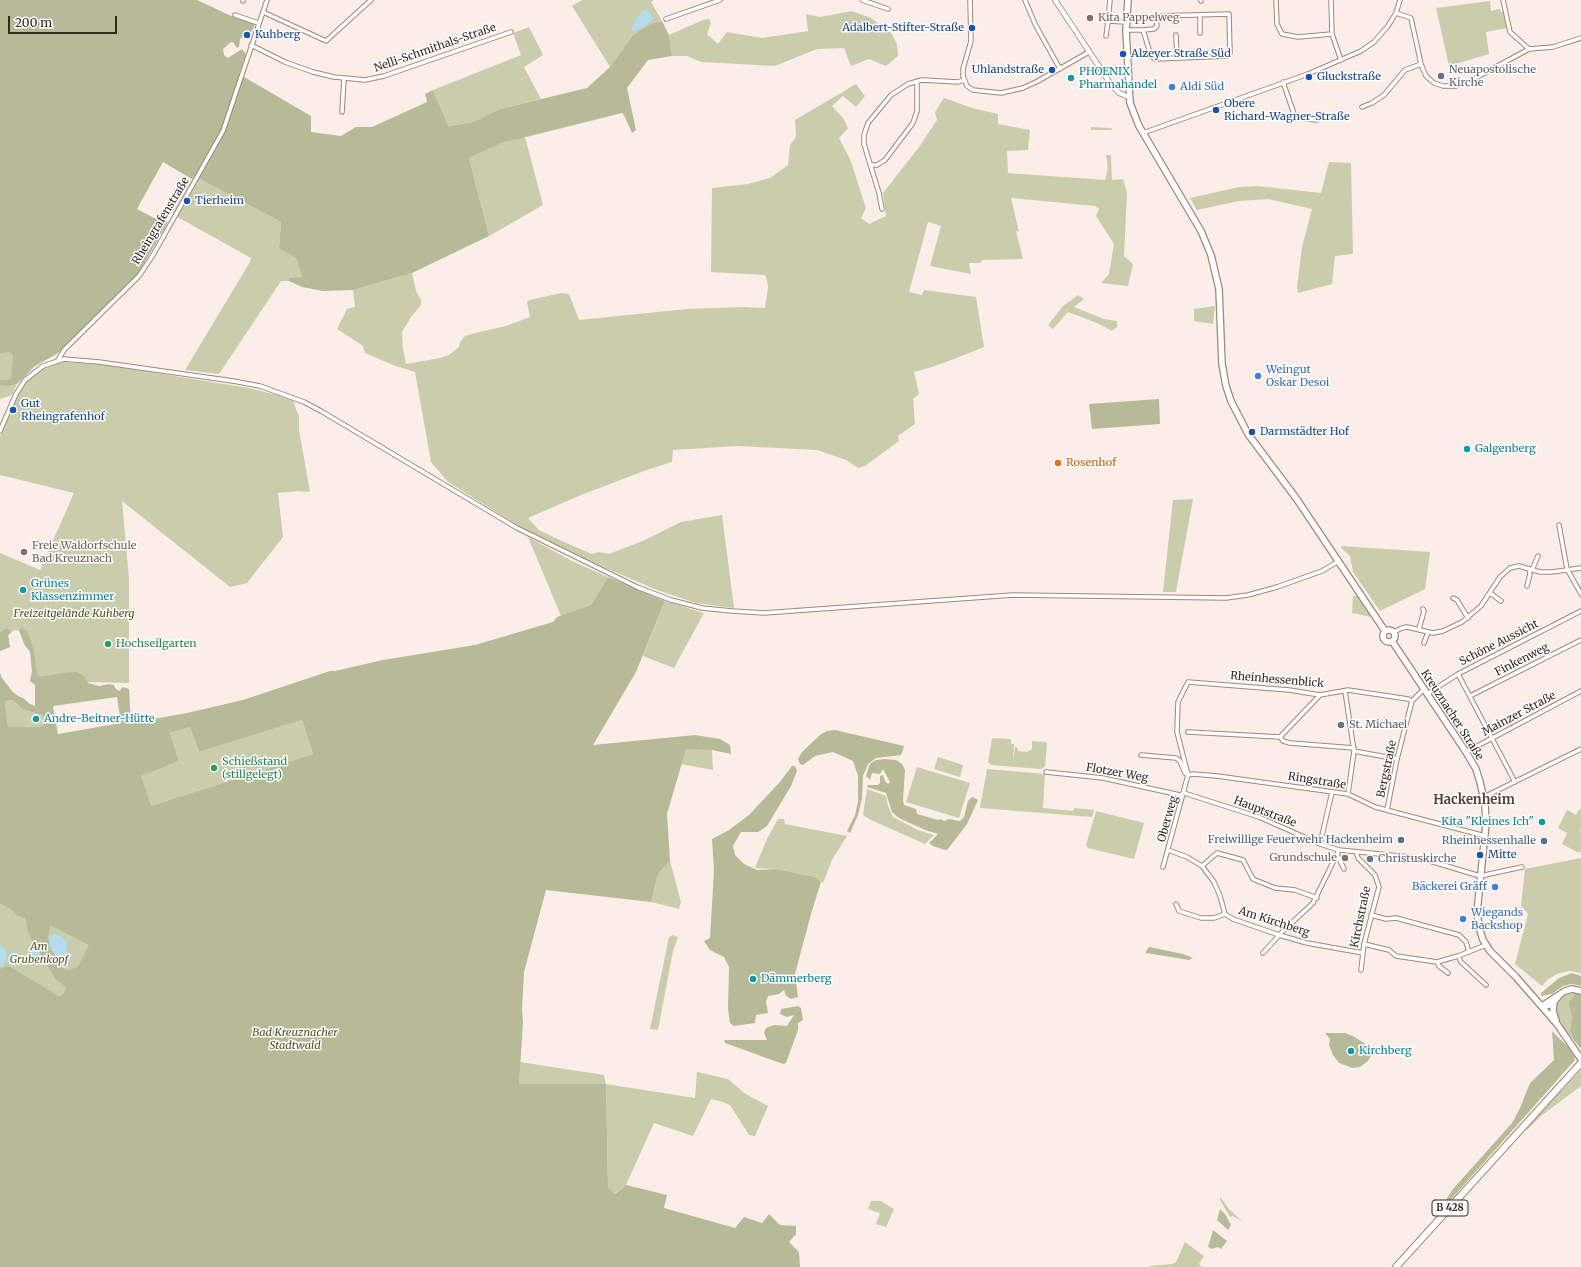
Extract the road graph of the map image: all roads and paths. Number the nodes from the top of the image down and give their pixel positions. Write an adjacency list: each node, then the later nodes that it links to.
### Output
1 (266, 0): 15 (street, Rheingrafenstraße)
2 (371, 0): 15 (street)
3 (720, 0): 19 (street)
4 (862, 0): 14 (street)
5 (970, 0): 39 (street)
6 (1025, 0): 37 (street)
7 (1055, 0): 33 (street)
8 (1110, 0): 20 (street)
9 (1128, 0): 21 (main road)
10 (1276, 0): 27 (street)
11 (1331, 0): 27 (street)
12 (1400, 0): 16 (street)
13 (1503, 0): 32 (street)
14 (888, 9)
15 (262, 12): 22 (street, Rheingrafenstraße)
16 (1396, 13): 35 (street); 36 (street)
17 (235, 15): 22 (street)
18 (1200, 15): 24 (street); 26 (street); 34 (street)
19 (666, 19)
20 (1108, 20): 21 (street); 28 (street)
21 (1126, 22): 23 (main road)
22 (258, 23): 31 (street, Rheingrafenstraße)
23 (1126, 30): 24 (street); 42 (main road)
24 (1143, 30): 34 (street)
25 (511, 32): 38 (street, Nelli-Schmithals-Straße)
26 (1200, 33)
27 (1332, 34): 35 (street)
28 (1106, 36)
29 (1176, 36): 34 (street)
30 (1581, 38): 32 (street)
31 (251, 45): 38 (street, Nelli-Schmithals-Straße); 51 (street, Rheingrafenstraße)
32 (1529, 49): 36 (street)
33 (1089, 52): 37 (street); 43 (street)
34 (1177, 58)
35 (1342, 60): 41 (street)
36 (1422, 64): 45 (street)
37 (1060, 69): 39 (street)
38 (344, 79): 46 (street)
39 (964, 80): 40 (street)
40 (917, 81): 49 (street); 49 (street)
41 (1283, 82): 47 (street); 48 (street)
42 (1128, 88): 43 (street); 44 (main road)
43 (1116, 90): 44 (street)
44 (1129, 96): 48 (main road)
45 (1362, 107)
46 (342, 112)
47 (1317, 120)
48 (1143, 133): 55 (main road)
49 (871, 166): 50 (street)
50 (882, 209)
51 (58, 360): 52 (street, Rheingrafenstraße); 55 (street)
52 (0, 431)
53 (1559, 525): 57 (street)
54 (1538, 556): 58 (street)
55 (1339, 561): 68 (main road)
56 (1581, 568): 57 (street)
57 (1567, 569): 58 (street); 61 (street)
58 (1530, 570): 59 (street); 60 (street)
59 (1527, 586)
60 (1490, 593): 63 (street); 66 (street)
61 (1581, 594)
62 (1454, 598): 66 (street)
63 (1501, 601)
64 (1423, 609): 67 (street)
65 (1581, 611): 74 (street, Schöne Aussicht)
66 (1468, 618): 70 (street)
67 (1419, 629): 69 (street); 70 (street)
68 (1385, 630): 69 (main road); 72 (main road)
69 (1394, 632): 72 (main road)
70 (1428, 632): 73 (street)
71 (1581, 640): 80 (street, Finkenweg)
72 (1392, 641): 77 (main road, Kreuznacher Straße)
73 (1424, 643)
74 (1458, 674): 77 (street, Schöne Aussicht); 80 (street)
75 (1188, 682): 79 (street, Rheinhessenblick); 91 (street, Oberweg)
76 (1345, 691): 79 (street, Rheinhessenblick); 81 (street, Rheinhessenblick); 86 (street)
77 (1426, 691): 81 (street); 87 (main road, Kreuznacher Straße)
78 (1581, 691): 84 (street, Mainzer Straße)
79 (1320, 695): 83 (street)
80 (1470, 696): 84 (street)
81 (1412, 701): 89 (street, Bergstraße)
82 (1188, 732): 83 (street)
83 (1280, 737): 86 (street)
84 (1492, 738): 87 (street, Mainzer Straße); 92 (street)
85 (1581, 749): 92 (street)
86 (1354, 750): 89 (street); 95 (street)
87 (1466, 752): 96 (main road, Kreuznacher Straße)
88 (1141, 755): 91 (street)
89 (1397, 758): 97 (street, Bergstraße)
90 (1046, 772): 94 (street, Flotzer Weg)
91 (1188, 775): 93 (street, Ringstraße); 94 (street, Oberweg)
92 (1515, 782): 96 (street)
93 (1332, 792): 95 (street, Ringstraße); 99 (street)
94 (1184, 793): 99 (street, Hauptstraße); 100 (street, Oberweg)
95 (1348, 794): 97 (street, Ringstraße)
96 (1484, 797): 98 (main road, Kreuznacher Straße)
97 (1387, 810): 98 (street, Ringstraße)
98 (1485, 836): 107 (main road, Kreuznacher Straße)
99 (1320, 844): 101 (street, Hauptstraße)
100 (1168, 850): 103 (street, Am Kirchberg); 105 (street, Oberweg)
101 (1338, 852): 102 (street, Hauptstraße); 106 (street); 108 (street)
102 (1356, 852): 107 (street, Hauptstraße); 111 (street, Kirchstraße)
103 (1202, 866): 108 (street); 110 (street, Am Kirchberg)
104 (1522, 867): 107 (street)
105 (1164, 868)
106 (1344, 869)
107 (1480, 876): 114 (main road, Kreuznacher Straße)
108 (1317, 898): 112 (street)
109 (1176, 904): 110 (street)
110 (1225, 914): 112 (street, Am Kirchberg)
111 (1371, 915): 113 (street, Kirchstraße); 115 (street)
112 (1279, 935): 116 (street); 117 (street, Am Kirchberg)
113 (1364, 944): 117 (street, Kirchstraße); 119 (street)
114 (1486, 945): 115 (street); 126 (main road)
115 (1469, 952): 118 (street)
116 (1263, 953)
117 (1363, 953): 120 (street, Kirchstraße)
118 (1458, 956): 119 (street); 122 (street)
119 (1437, 962): 121 (street)
120 (1361, 970)
121 (1448, 973)
122 (1486, 985)
123 (1581, 991): 124 (main road)
124 (1562, 992): 125 (main road); 126 (main road)
125 (1554, 1002): 126 (main road); 127 (main road)
126 (1542, 1006): 127 (main road)
127 (1557, 1024): 128 (main road)
128 (1581, 1059)
129 (1581, 1064): 130 (main road, B 428)
130 (1396, 1267)

